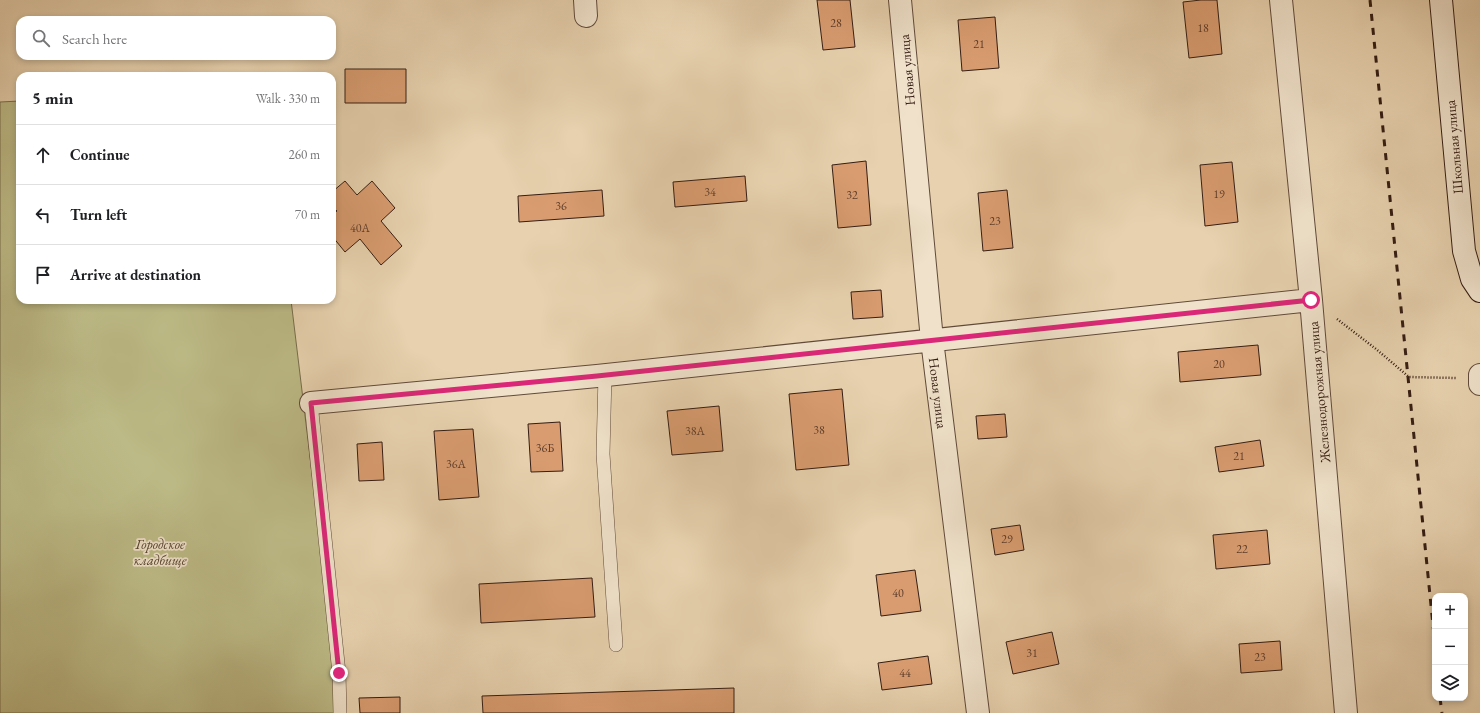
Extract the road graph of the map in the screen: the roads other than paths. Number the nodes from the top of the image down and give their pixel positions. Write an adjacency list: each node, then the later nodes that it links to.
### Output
1 (900, 0): 6 (street, Новая улица)
2 (1281, 0): 5 (street, Железнодорожная улица)
3 (1441, 0): 4 (street, Школьная улица)
4 (1480, 291)
5 (1311, 300): 6 (street); 15 (street, Железнодорожная улица)
6 (932, 340): 7 (street); 14 (street, Новая улица)
7 (605, 375): 11 (street); 12 (lane)
8 (1480, 375): 9 (street)
9 (1480, 378): 10 (street)
10 (1480, 384)
11 (311, 403): 13 (lane)
12 (616, 645)
13 (340, 713)
14 (978, 713)
15 (1346, 713)

